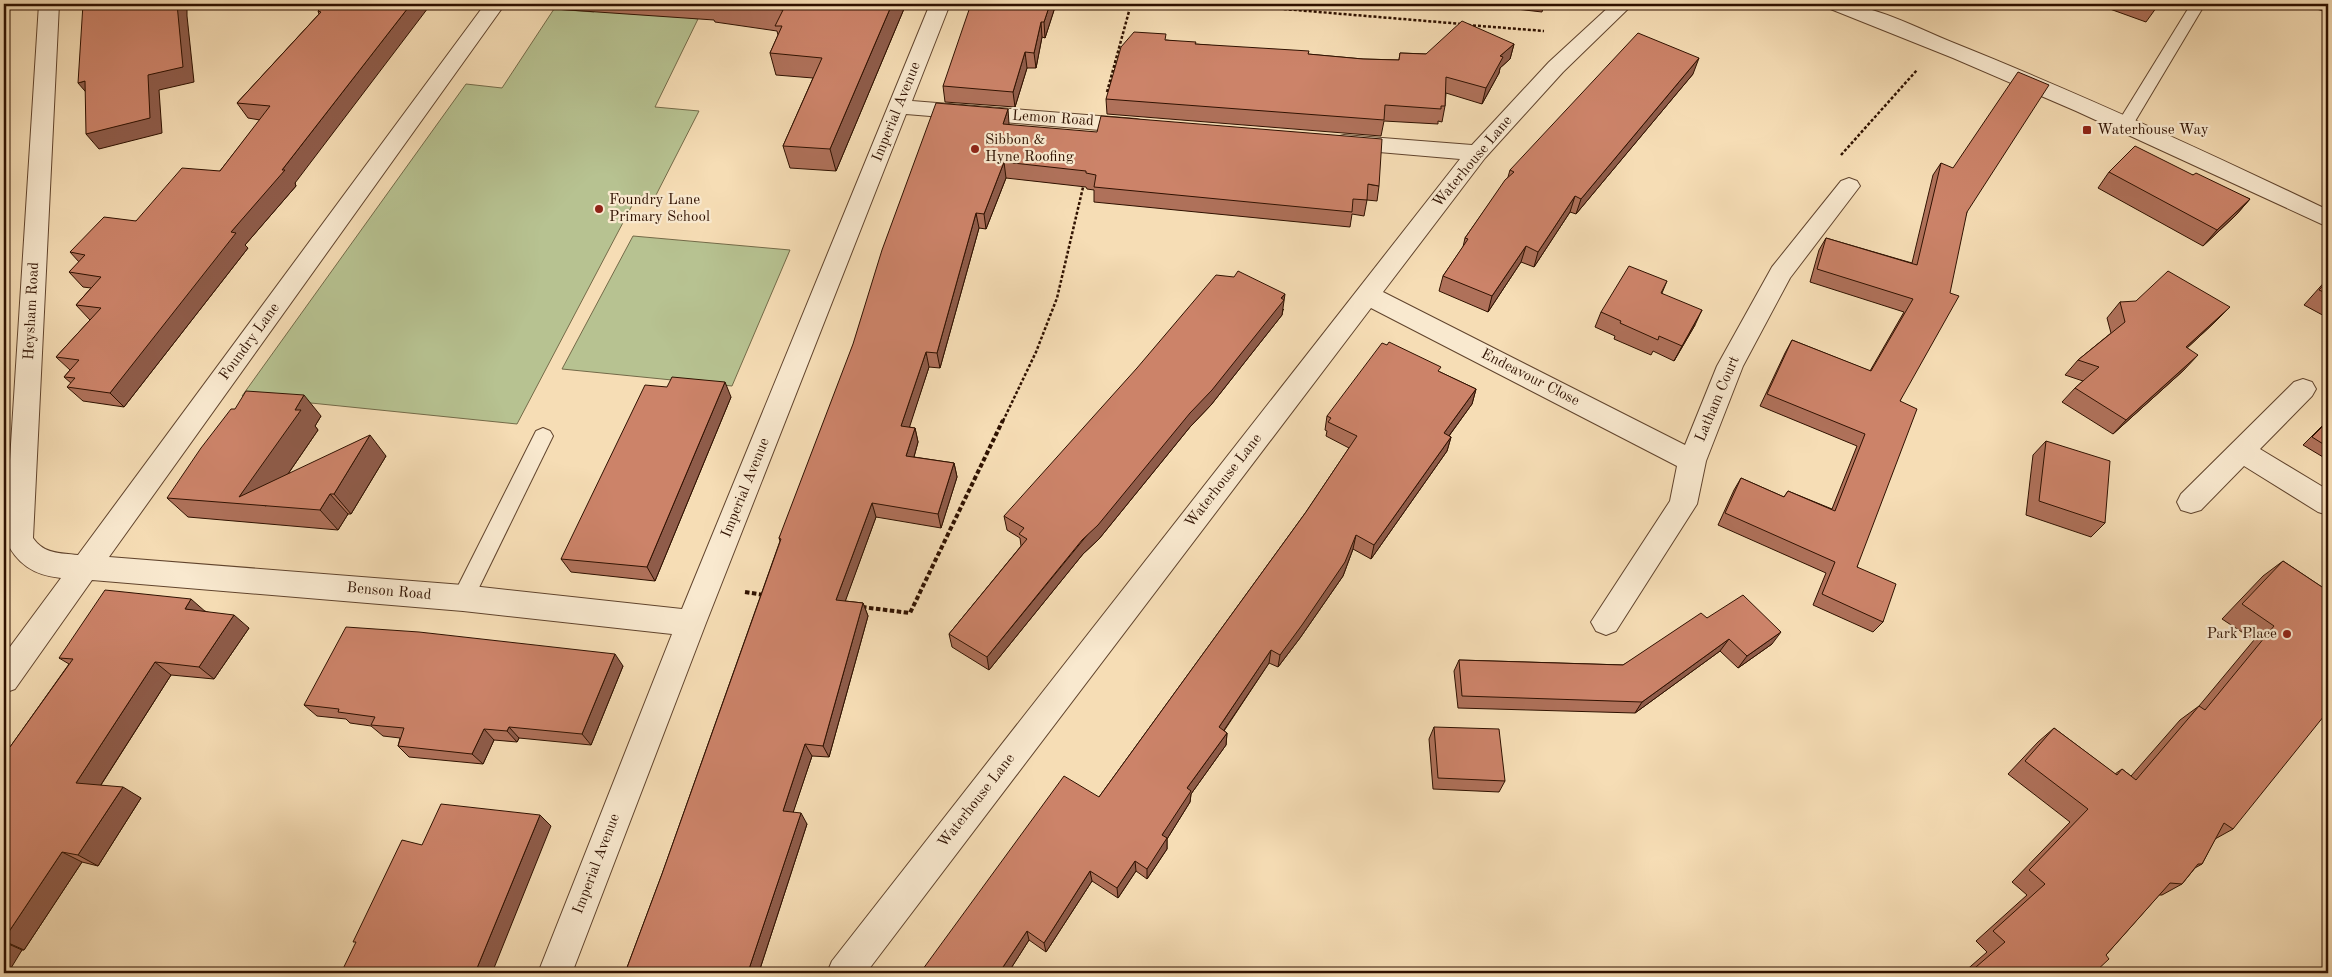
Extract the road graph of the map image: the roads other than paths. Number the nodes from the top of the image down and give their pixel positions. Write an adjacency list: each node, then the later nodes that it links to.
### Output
1 (49, 4): 23 (street, Heysham Road)
2 (495, 4): 23 (street, Foundry Lane)
3 (940, 4): 9 (street, Imperial Avenue)
4 (1623, 4): 13 (street, Waterhouse Lane)
5 (1835, 4): 10 (street)
6 (2198, 4): 10 (lane)
7 (2317, 4): 8 (lane)
8 (2328, 8)
9 (899, 107): 11 (street, Lemon Road); 26 (street, Imperial Avenue)
10 (2125, 124): 15 (street)
11 (1159, 127)
12 (1328, 141): 13 (street)
13 (1477, 153): 16 (street, Waterhouse Lane)
14 (1849, 186): 20 (street, Latham Court)
15 (2328, 219)
16 (1367, 295): 20 (street, Endeavour Close); 29 (street, Waterhouse Lane)
17 (2302, 389): 19 (street)
18 (543, 436): 24 (lane)
19 (2242, 451): 21 (street); 22 (street)
20 (1692, 461): 25 (street, Latham Court)
21 (2191, 502)
22 (2328, 504)
23 (86, 567): 24 (street, Benson Road); 27 (street, Foundry Lane)
24 (463, 598): 26 (street, Benson Road)
25 (1606, 622)
26 (691, 623): 28 (street, Imperial Avenue)
27 (4, 679)
28 (555, 973)
29 (844, 973)

